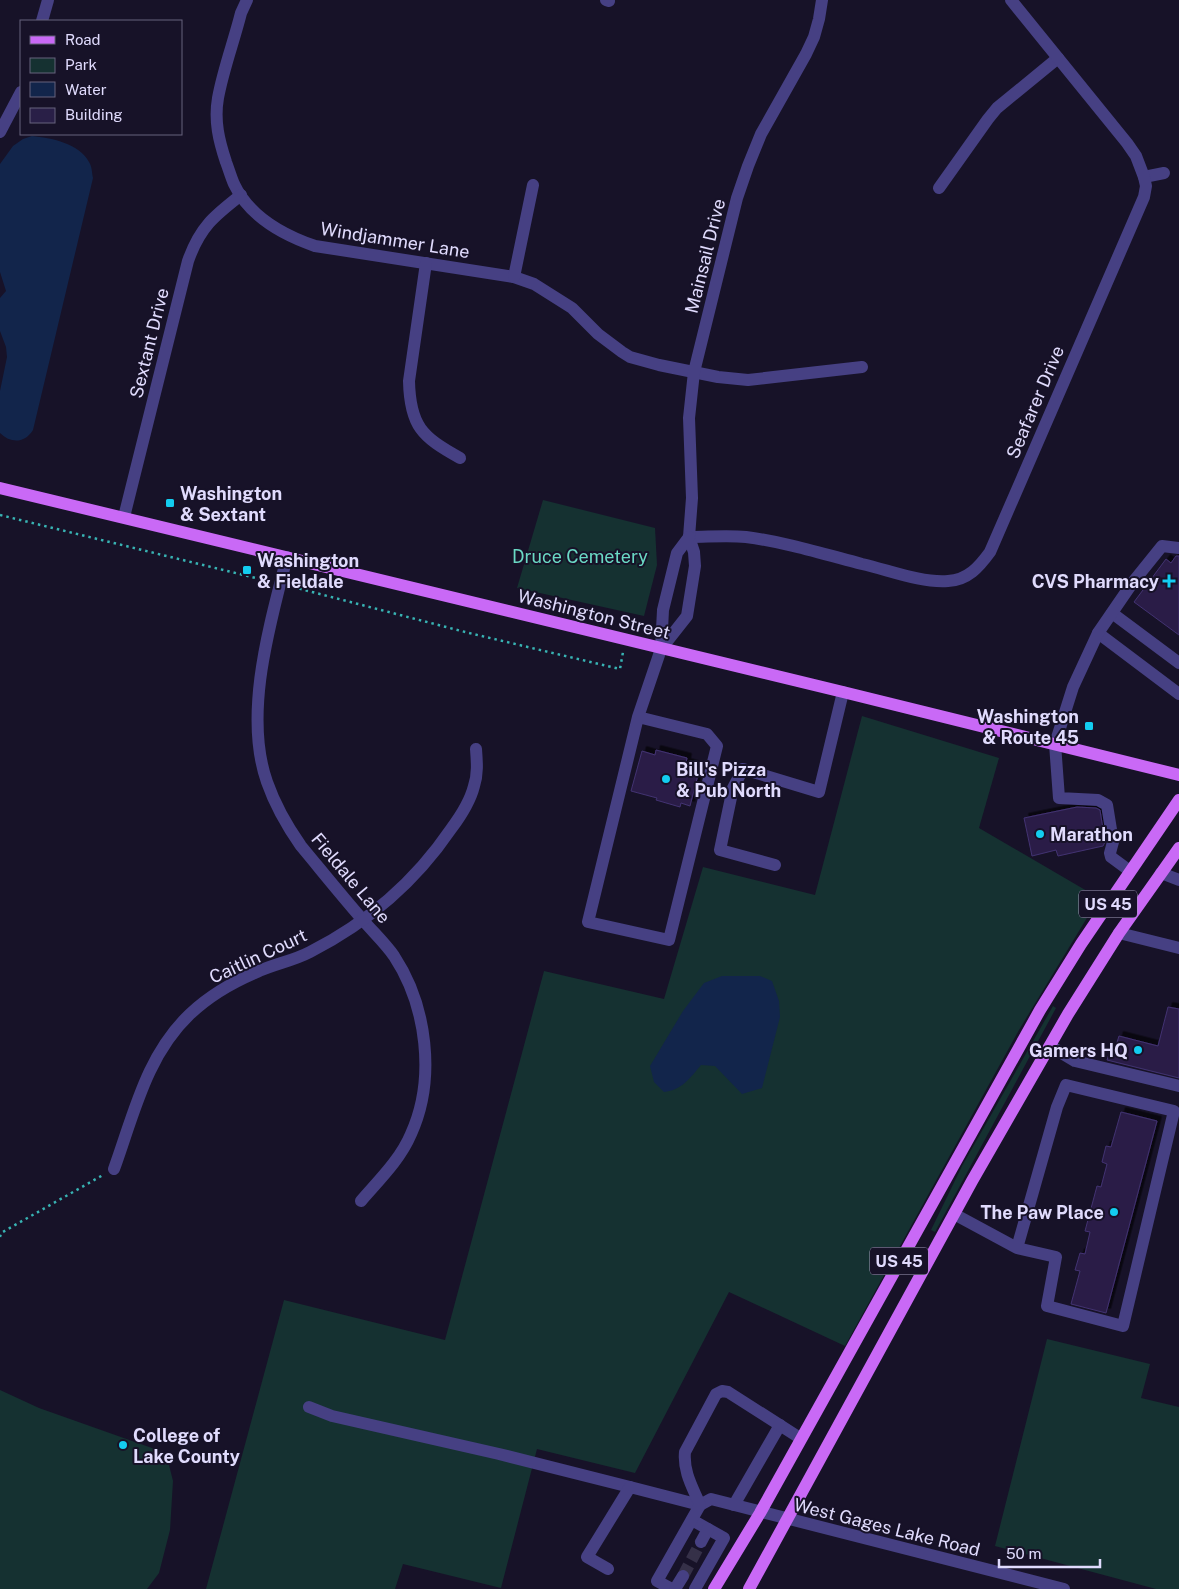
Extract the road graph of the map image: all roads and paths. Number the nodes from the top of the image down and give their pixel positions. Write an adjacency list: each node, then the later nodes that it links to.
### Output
1 (48, 0): 5 (street)
2 (247, 0): 13 (street, Windjammer Lane)
3 (822, 0): 17 (street, Mainsail Drive)
4 (1011, 0): 6 (street, Seafarer Drive)
5 (42, 20)
6 (1058, 58): 10 (street, Seafarer Drive); 12 (street)
7 (20, 94): 8 (street)
8 (0, 132)
9 (1164, 173): 10 (street)
10 (1144, 177): 22 (street, Seafarer Drive)
11 (533, 185): 15 (street)
12 (939, 188)
13 (241, 195): 14 (street, Windjammer Lane); 21 (street, Sextant Drive)
14 (426, 263): 15 (street, Windjammer Lane); 18 (street)
15 (514, 277): 17 (street, Windjammer Lane)
16 (862, 366): 17 (street, Windjammer Lane)
17 (694, 372): 22 (street, Mainsail Drive)
18 (460, 458)
19 (0, 488): 21 (main road, Washington Street)
20 (0, 515): 25 (path)
21 (124, 517): 24 (main road, Washington Street)
22 (689, 537): 28 (street, Mainsail Drive); 28 (street, Mainsail Drive)
23 (1179, 548): 26 (street)
24 (287, 557): 25 (street, Fieldale Lane); 28 (main road, Washington Street)
25 (280, 584): 29 (path); 43 (street, Fieldale Lane)
26 (1112, 613): 27 (street); 30 (street)
27 (1098, 633): 32 (street); 34 (street)
28 (661, 649): 31 (main road, Washington Street); 33 (street)
29 (621, 662)
30 (1179, 663)
31 (842, 692): 34 (main road, Washington Street); 39 (street)
32 (1179, 694)
33 (638, 716): 33 (street)
34 (1055, 744): 36 (main road, Washington Street); 40 (street)
35 (476, 749): 43 (street, Caitlin Court)
36 (1179, 775)
37 (1179, 800): 40 (main road, US 45)
38 (1179, 848): 41 (main road, US 45)
39 (775, 865)
40 (1130, 871): 55 (main road, US 45)
41 (1161, 873): 42 (street); 44 (main road, US 45)
42 (1179, 880)
43 (363, 920): 48 (street, Caitlin Court); 49 (street, Fieldale Lane)
44 (1119, 933): 45 (street); 46 (main road, US 45)
45 (1179, 948)
46 (1050, 1046): 47 (street); 50 (main road, US 45)
47 (1179, 1086)
48 (114, 1169): 51 (path)
49 (361, 1201)
50 (954, 1214): 52 (street); 61 (main road, US 45)
51 (0, 1237)
52 (1016, 1248): 52 (street)
53 (309, 1407): 56 (street)
54 (780, 1425): 55 (street); 57 (street); 58 (street)
55 (800, 1438): 59 (main road, US 45)
56 (630, 1487): 57 (street); 64 (street)
57 (700, 1505): 58 (street, West Gages Lake Road); 60 (street)
58 (734, 1505): 59 (street, West Gages Lake Road)
59 (760, 1513): 61 (street, West Gages Lake Road); 68 (main road, US 45)
60 (692, 1520): 62 (street); 66 (street)
61 (788, 1520): 69 (main road, US 45); 70 (street, West Gages Lake Road)
62 (708, 1529): 63 (street); 67 (street)
63 (701, 1542)
64 (608, 1569)
65 (683, 1576): 66 (street)
66 (674, 1589)
67 (696, 1589)
68 (714, 1589)
69 (749, 1589)
70 (1064, 1589)

